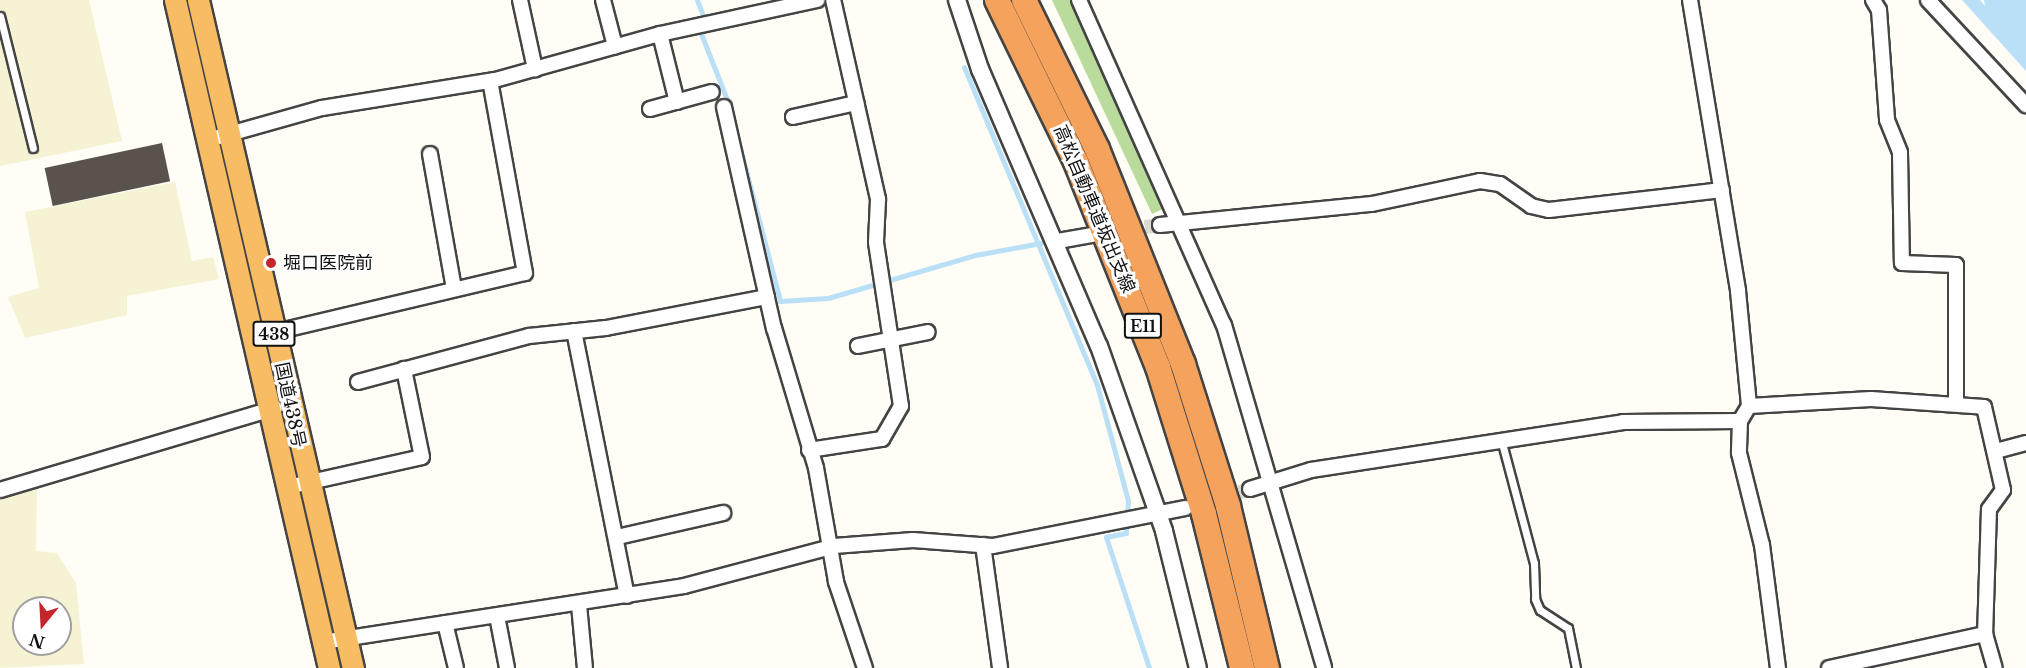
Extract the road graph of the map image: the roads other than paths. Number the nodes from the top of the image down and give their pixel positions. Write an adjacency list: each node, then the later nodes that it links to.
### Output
1 (175, 0): 27 (highway, 国道438号 / 438)
2 (198, 0): 26 (highway, 国道438号 / 438)
3 (520, 0): 17 (street)
4 (603, 0): 16 (street)
5 (817, 0): 15 (street)
6 (833, 0): 21 (street)
7 (957, 0): 34 (street)
8 (997, 0): 79 (highway, 高松自動車道坂出支線 / E11)
9 (1024, 0): 57 (highway, 高松自動車道坂出支線 / E11)
10 (1079, 0): 31 (street)
11 (1690, 0): 30 (street)
12 (1873, 0): 45 (street)
13 (1928, 0): 22 (street)
14 (0, 16): 28 (lane)
15 (660, 34): 16 (street); 20 (street)
16 (615, 46): 17 (street)
17 (535, 69): 18 (street)
18 (490, 81): 26 (street); 35 (street)
19 (712, 92): 20 (street)
20 (677, 102): 24 (street)
21 (856, 103): 25 (street); 41 (street)
22 (2026, 105)
23 (724, 107): 36 (street)
24 (650, 109)
25 (793, 117)
26 (231, 136): 27 (street); 38 (highway, 国道438号 / 438)
27 (208, 140): 40 (highway, 国道438号 / 438)
28 (33, 148)
29 (430, 154): 35 (street)
30 (1722, 190): 31 (street); 46 (street)
31 (1182, 222): 32 (street); 53 (street)
32 (1160, 225)
33 (1092, 235): 34 (street)
34 (1058, 241): 60 (street)
35 (454, 289): 38 (street)
36 (767, 297): 37 (street); 51 (street)
37 (574, 331): 43 (street); 61 (street)
38 (274, 332): 40 (street); 47 (highway, 国道438号 / 438)
39 (928, 332): 41 (street)
40 (254, 339): 47 (highway, 国道438号 / 438)
41 (893, 339): 42 (street); 51 (street)
42 (858, 346)
43 (404, 369): 44 (street); 54 (street)
44 (357, 382)
45 (1956, 401): 46 (street); 52 (street)
46 (1749, 406): 48 (street)
47 (279, 407): 54 (highway, 国道438号 / 438); 56 (street)
48 (1740, 421): 49 (street); 84 (street)
49 (1502, 443): 53 (street); 83 (lane)
50 (2026, 443): 52 (street)
51 (809, 450): 63 (street)
52 (1996, 451): 68 (street)
53 (1270, 481): 55 (street); 82 (street)
54 (297, 484): 69 (highway, 国道438号 / 438); 70 (highway, 国道438号 / 438)
55 (1250, 489)
56 (0, 490)
57 (1228, 506): 80 (highway, 高松自動車道坂出支線 / E11); 81 (highway)
58 (1185, 508): 60 (street)
59 (723, 513): 61 (street)
60 (1157, 517): 62 (street); 78 (street)
61 (616, 537): 64 (street)
62 (982, 545): 63 (street); 77 (street)
63 (834, 546): 64 (street); 76 (street)
64 (627, 596): 65 (street)
65 (579, 605): 66 (street); 75 (street)
66 (496, 616): 67 (street); 74 (street)
67 (445, 623): 69 (street); 73 (street)
68 (1985, 634): 85 (street); 86 (street)
69 (346, 638): 70 (street); 72 (highway, 国道438号 / 438)
70 (323, 642): 71 (highway, 国道438号 / 438)
71 (329, 668)
72 (353, 668)
73 (456, 668)
74 (507, 668)
75 (585, 668)
76 (865, 668)
77 (1000, 668)
78 (1198, 668)
79 (1242, 668)
80 (1267, 668)
81 (1279, 668)
82 (1324, 668)
83 (1576, 668)
84 (1778, 668)
85 (1829, 668)
86 (1995, 668)

